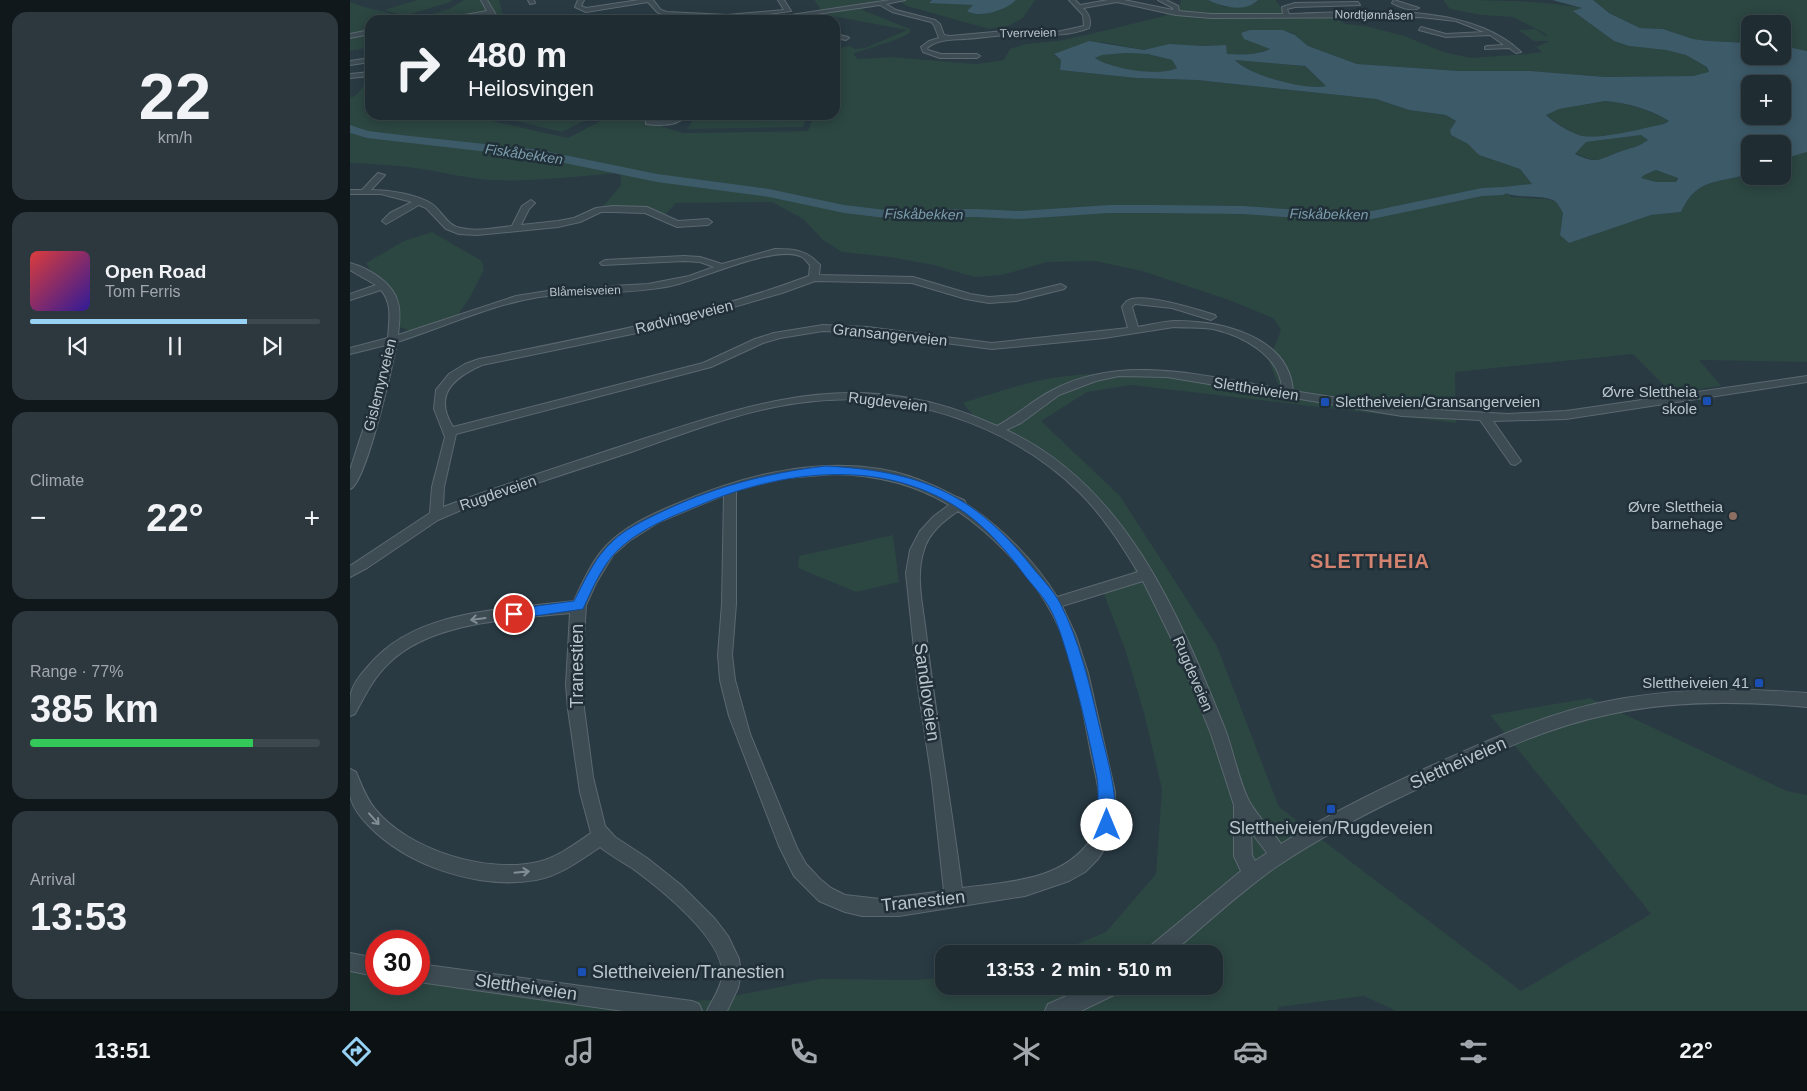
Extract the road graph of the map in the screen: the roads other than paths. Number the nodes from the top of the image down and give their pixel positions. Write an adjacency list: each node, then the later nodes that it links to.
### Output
1 (484, 0): 14 (street)
2 (581, 0): 3 (street)
3 (649, 0): 18 (street)
4 (781, 0): 19 (street)
5 (902, 0): 10 (street)
6 (1072, 0): 12 (street)
7 (1117, 0): 12 (street); 15 (street, Nordtjønnåsen)
8 (1161, 0): 15 (street)
9 (1415, 1): 13 (street, Nordtjønnåsen)
10 (881, 4): 20 (street); 28 (street)
11 (1358, 4): 21 (street, Nordtjønnåsen)
12 (1079, 7): 28 (street, Tverrveien)
13 (1431, 8)
14 (490, 12): 16 (street); 17 (street)
15 (1176, 13): 21 (street, Nordtjønnåsen)
16 (471, 15)
17 (492, 15)
18 (670, 15)
19 (747, 15)
20 (799, 15)
21 (1286, 16): 24 (street, Nordtjønnåsen)
22 (1420, 29): 24 (street, Nordtjønnåsen)
23 (365, 33): 25 (street)
24 (1491, 34): 29 (street, Nordtjønnåsen)
25 (350, 36)
26 (840, 37): 27 (street)
27 (846, 38)
28 (945, 38): 34 (street, Tverrveien)
29 (1509, 46): 30 (street); 31 (street, Nordtjønnåsen)
30 (1487, 48)
31 (1518, 52)
32 (365, 54): 33 (street)
33 (350, 56)
34 (976, 56)
35 (365, 61): 36 (street)
36 (350, 63)
37 (365, 74): 38 (street)
38 (350, 76)
39 (649, 120): 40 (street)
40 (679, 120)
41 (381, 175): 42 (street)
42 (365, 191): 43 (street); 44 (street)
43 (350, 192)
44 (418, 202): 46 (street); 48 (street)
45 (531, 203): 48 (street)
46 (386, 221)
47 (708, 222): 48 (street)
48 (515, 228)
49 (605, 263): 51 (street, Blåmeisveien)
50 (350, 266): 53 (street, Gislemyrveien)
51 (722, 267): 52 (street, Blåmeisveien); 58 (street, Blåmeisveien)
52 (814, 278): 54 (street, Rødvingeveien); 65 (street, Rødvingeveien)
53 (382, 286): 55 (street); 58 (street, Gislemyrveien)
54 (1061, 287)
55 (350, 296)
56 (1210, 317): 57 (street)
57 (1134, 330): 61 (street, Gransangerveien); 65 (street, Gransangerveien)
58 (392, 341): 59 (street, Blåmeisveien); 68 (street, Gislemyrveien)
59 (350, 351)
60 (1807, 379): 63 (street, Slettheiveien)
61 (1288, 394): 62 (street, Slettheiveien); 63 (street, Slettheiveien)
62 (1036, 407): 64 (street, Slettheiveien); 66 (street, Slettheiveien)
63 (1484, 417): 67 (street)
64 (998, 430): 66 (street, Rugdeveien); 71 (street, Rugdeveien)
65 (450, 432): 71 (street)
66 (1017, 440): 73 (street, Rugdeveien)
67 (1515, 462)
68 (350, 485)
69 (730, 488): 70 (street, Tranestien); 75 (street, Tranestien); 83 (street, Tranestien)
70 (960, 503): 74 (street, Tranestien); 83 (street, Sandloveien)
71 (436, 515): 72 (street, Rugdeveien)
72 (350, 572)
73 (1145, 575): 74 (street); 79 (street, Rugdeveien)
74 (1054, 603): 83 (street, Tranestien)
75 (578, 606): 77 (street, one-way to 77); 80 (street, Tranestien)
76 (1807, 700): 81 (street, Slettheiveien)
77 (350, 709)
78 (350, 777): 80 (street, one-way to 80)
79 (1242, 804): 81 (street, Rugdeveien); 82 (street, Rugdeveien)
80 (601, 836): 90 (street)
81 (1279, 856): 82 (street, Slettheiveien)
82 (1252, 874): 84 (street, Slettheiveien)
83 (954, 898)
84 (1167, 945)
85 (350, 962): 86 (street)
86 (365, 965)
87 (430, 975): 89 (street, Slettheiveien)
88 (1093, 995): 91 (street)
89 (692, 1011)
90 (717, 1011)
91 (1055, 1011)

